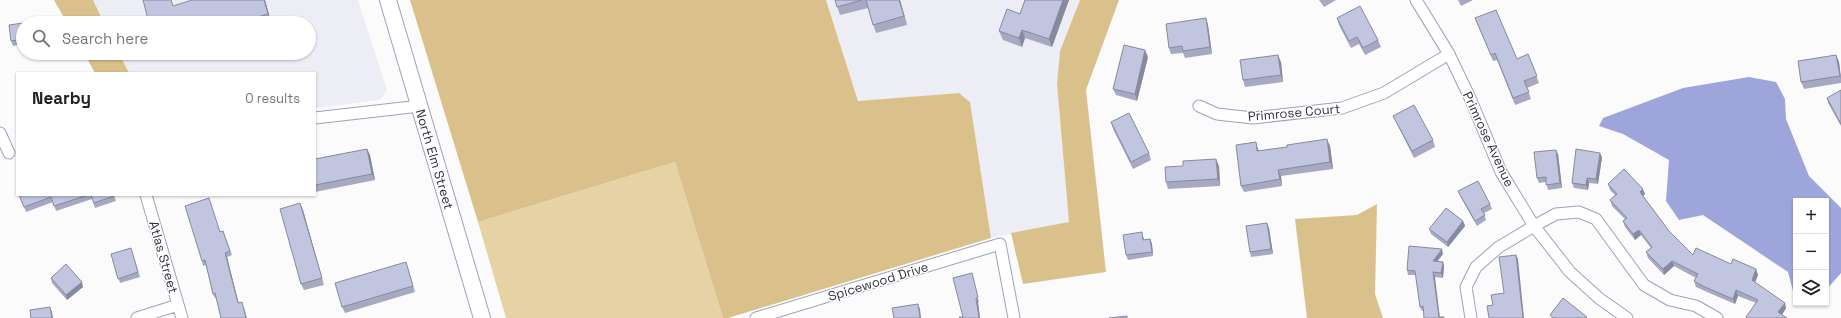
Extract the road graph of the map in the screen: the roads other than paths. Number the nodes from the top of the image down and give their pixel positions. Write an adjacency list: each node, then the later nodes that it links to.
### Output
1 (388, 0): 4 (main road, North Elm Street)
2 (1416, 0): 3 (street, Primrose Avenue)
3 (1449, 54): 5 (street, Primrose Court); 10 (street, Primrose Avenue)
4 (420, 106): 6 (street); 14 (main road, North Elm Street)
5 (1199, 106)
6 (316, 118)
7 (0, 133): 8 (street)
8 (9, 153)
9 (146, 196): 11 (street, Atlas Street)
10 (1534, 226): 17 (street); 18 (street, Primrose Avenue); 19 (street)
11 (178, 305): 12 (street); 13 (street, Atlas Street)
12 (137, 318)
13 (182, 318)
14 (482, 318)
15 (756, 318): 16 (street, Spicewood Drive)
16 (1014, 318)
17 (1471, 318)
18 (1627, 318)
19 (1717, 318)

